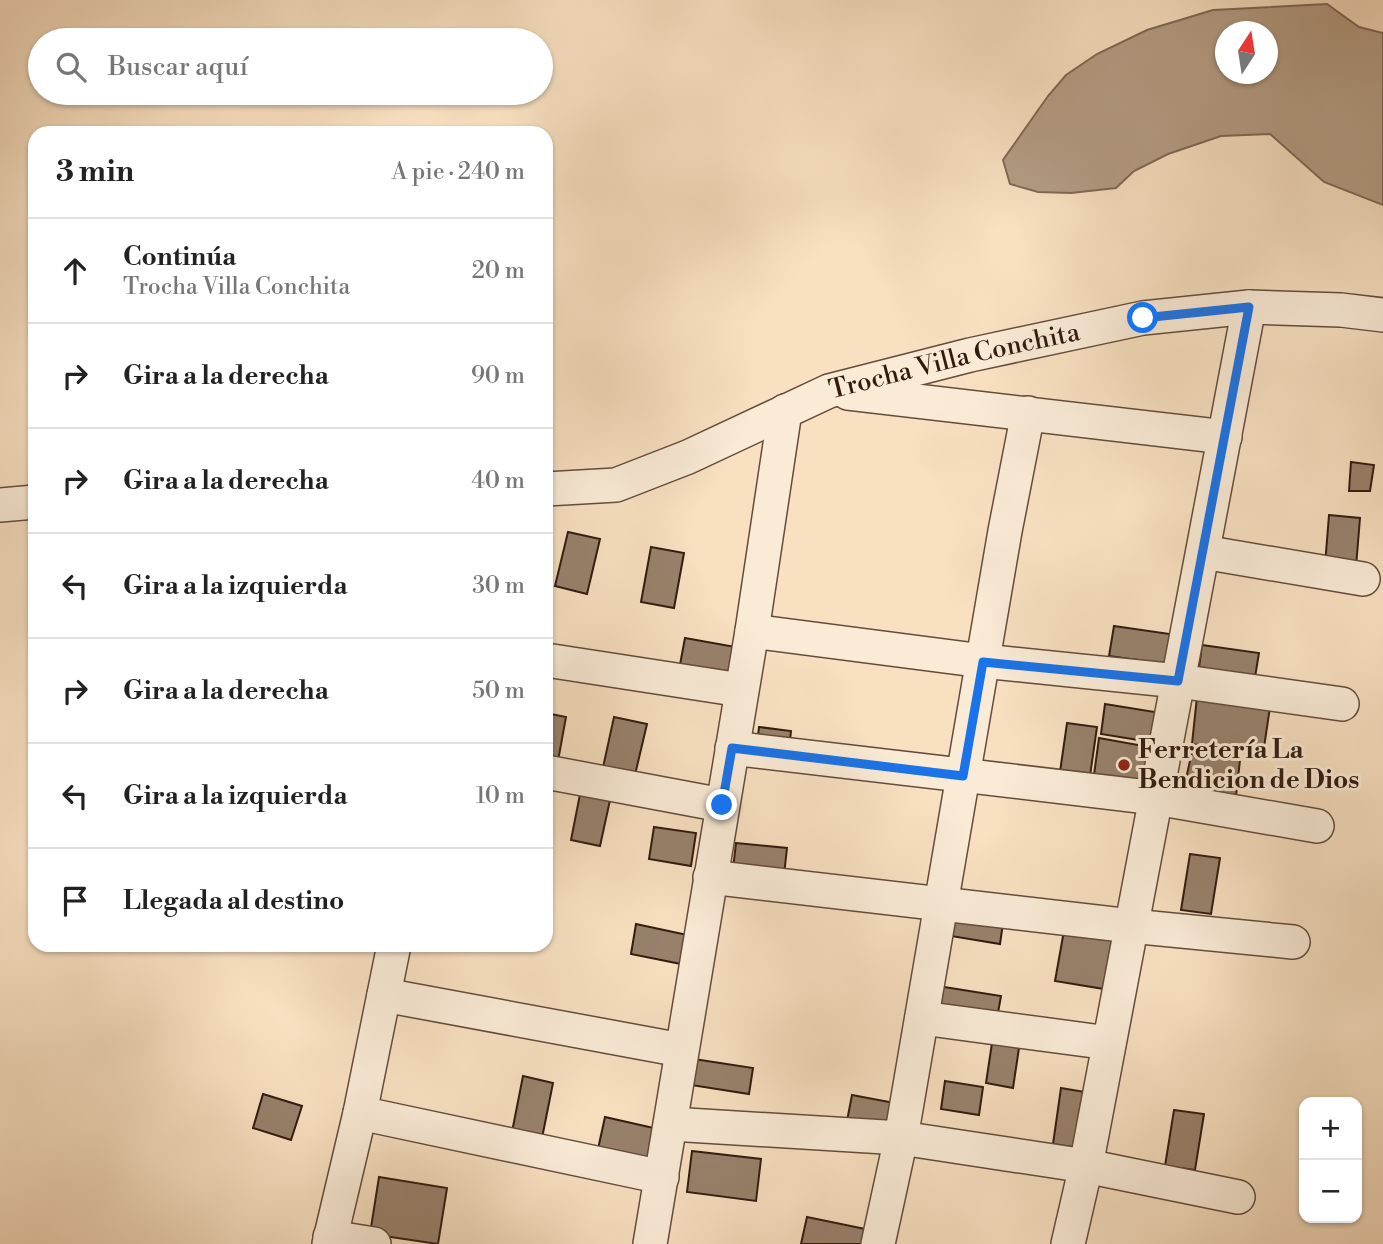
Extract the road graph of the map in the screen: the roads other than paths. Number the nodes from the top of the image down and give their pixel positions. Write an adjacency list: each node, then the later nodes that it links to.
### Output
1 (1249, 307): 2 (street, Trocha Villa Conchita); 3 (street, Trocha Villa Conchita); 6 (street)
2 (1383, 315)
3 (829, 391): 4 (street, Trocha Villa Conchita); 5 (street)
4 (785, 411): 7 (street, Trocha Villa Conchita); 12 (street)
5 (1028, 413): 6 (street); 14 (street)
6 (1224, 437): 10 (street)
7 (553, 489)
8 (28, 503): 9 (street)
9 (0, 505)
10 (1203, 552): 11 (street); 15 (street)
11 (1363, 579)
12 (752, 631): 14 (street); 16 (street)
13 (553, 661): 16 (street)
14 (983, 662): 15 (street); 20 (street)
15 (1178, 681): 17 (street); 21 (street)
16 (741, 690): 18 (street)
17 (1342, 704)
18 (732, 748): 20 (street); 22 (street)
19 (553, 773): 22 (street)
20 (963, 776): 21 (street); 25 (street)
21 (1156, 798): 23 (street); 26 (street)
22 (722, 805): 24 (street)
23 (1317, 826)
24 (710, 877): 25 (street); 32 (street)
25 (942, 904): 26 (street); 30 (street)
26 (1131, 926): 27 (street); 31 (street)
27 (1293, 943)
28 (393, 952): 29 (street)
29 (384, 995): 32 (street); 33 (street)
30 (922, 1018): 31 (street); 35 (street)
31 (1109, 1043): 36 (street)
32 (681, 1050): 34 (street)
33 (360, 1113): 37 (street); 39 (street)
34 (671, 1124): 35 (street); 37 (street)
35 (901, 1138): 36 (street); 42 (street)
36 (1086, 1166): 38 (street); 43 (street)
37 (662, 1177): 41 (street)
38 (1238, 1197)
39 (330, 1240): 40 (street)
40 (374, 1244)
41 (650, 1244)
42 (877, 1244)
43 (1068, 1244)

